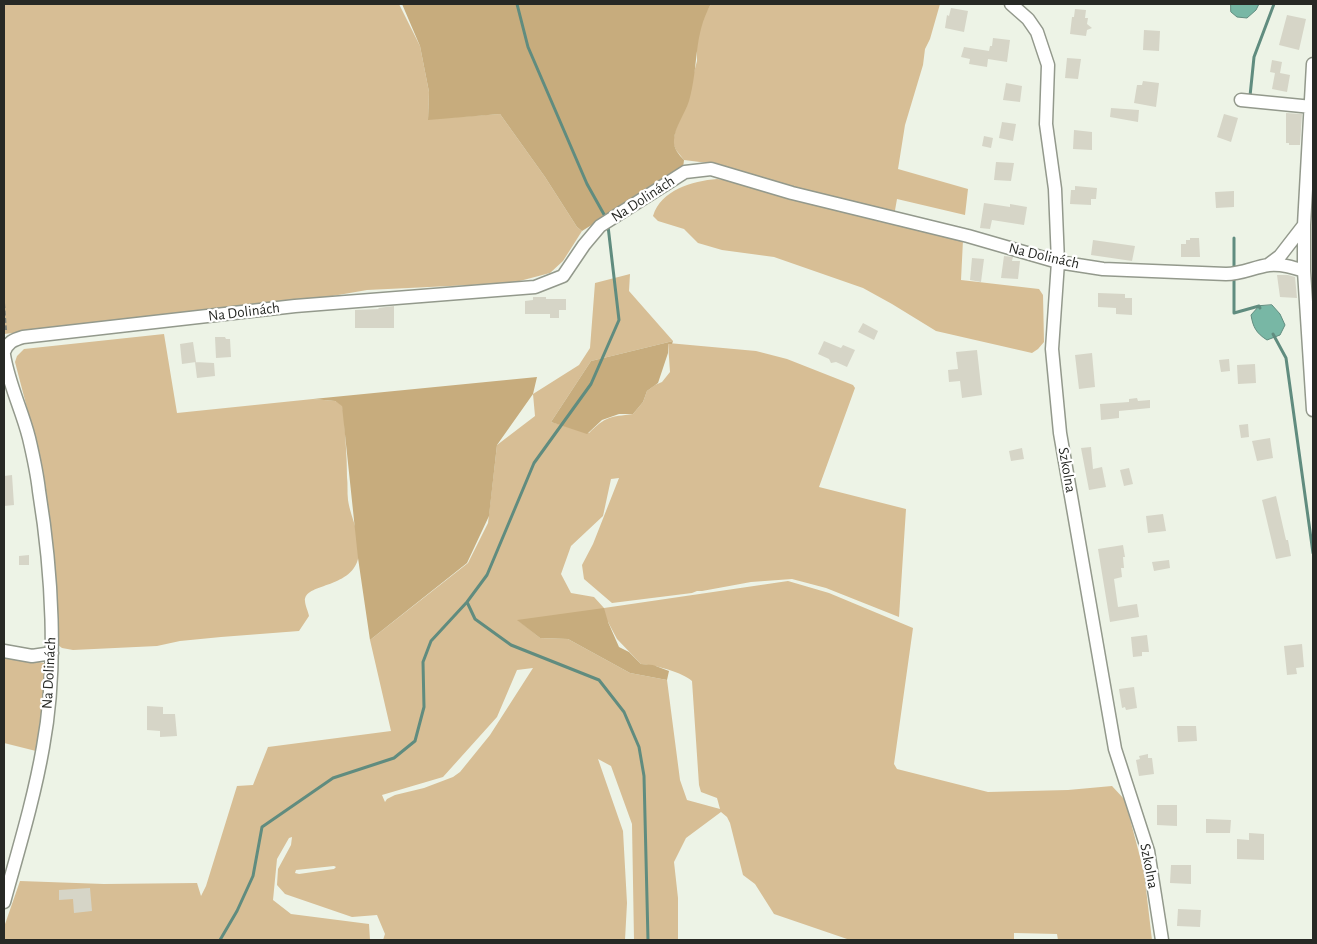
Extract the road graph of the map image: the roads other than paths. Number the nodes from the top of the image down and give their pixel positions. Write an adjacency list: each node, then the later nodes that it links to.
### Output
1 (1011, 4): 6 (street, Szkolna)
2 (1313, 64): 4 (street)
3 (1241, 100): 4 (street)
4 (1312, 107): 5 (street)
5 (1304, 225): 7 (street); 8 (street)
6 (1058, 262): 7 (street, Na Dolinách); 9 (street, Na Dolinách); 14 (street, Szkolna)
7 (1268, 265): 8 (street, Na Dolinách)
8 (1304, 271): 10 (street)
9 (5, 351): 12 (street, Na Dolinách)
10 (1313, 410)
11 (4, 651): 12 (street)
12 (52, 653): 13 (street, Na Dolinách)
13 (4, 902)
14 (1162, 940)

